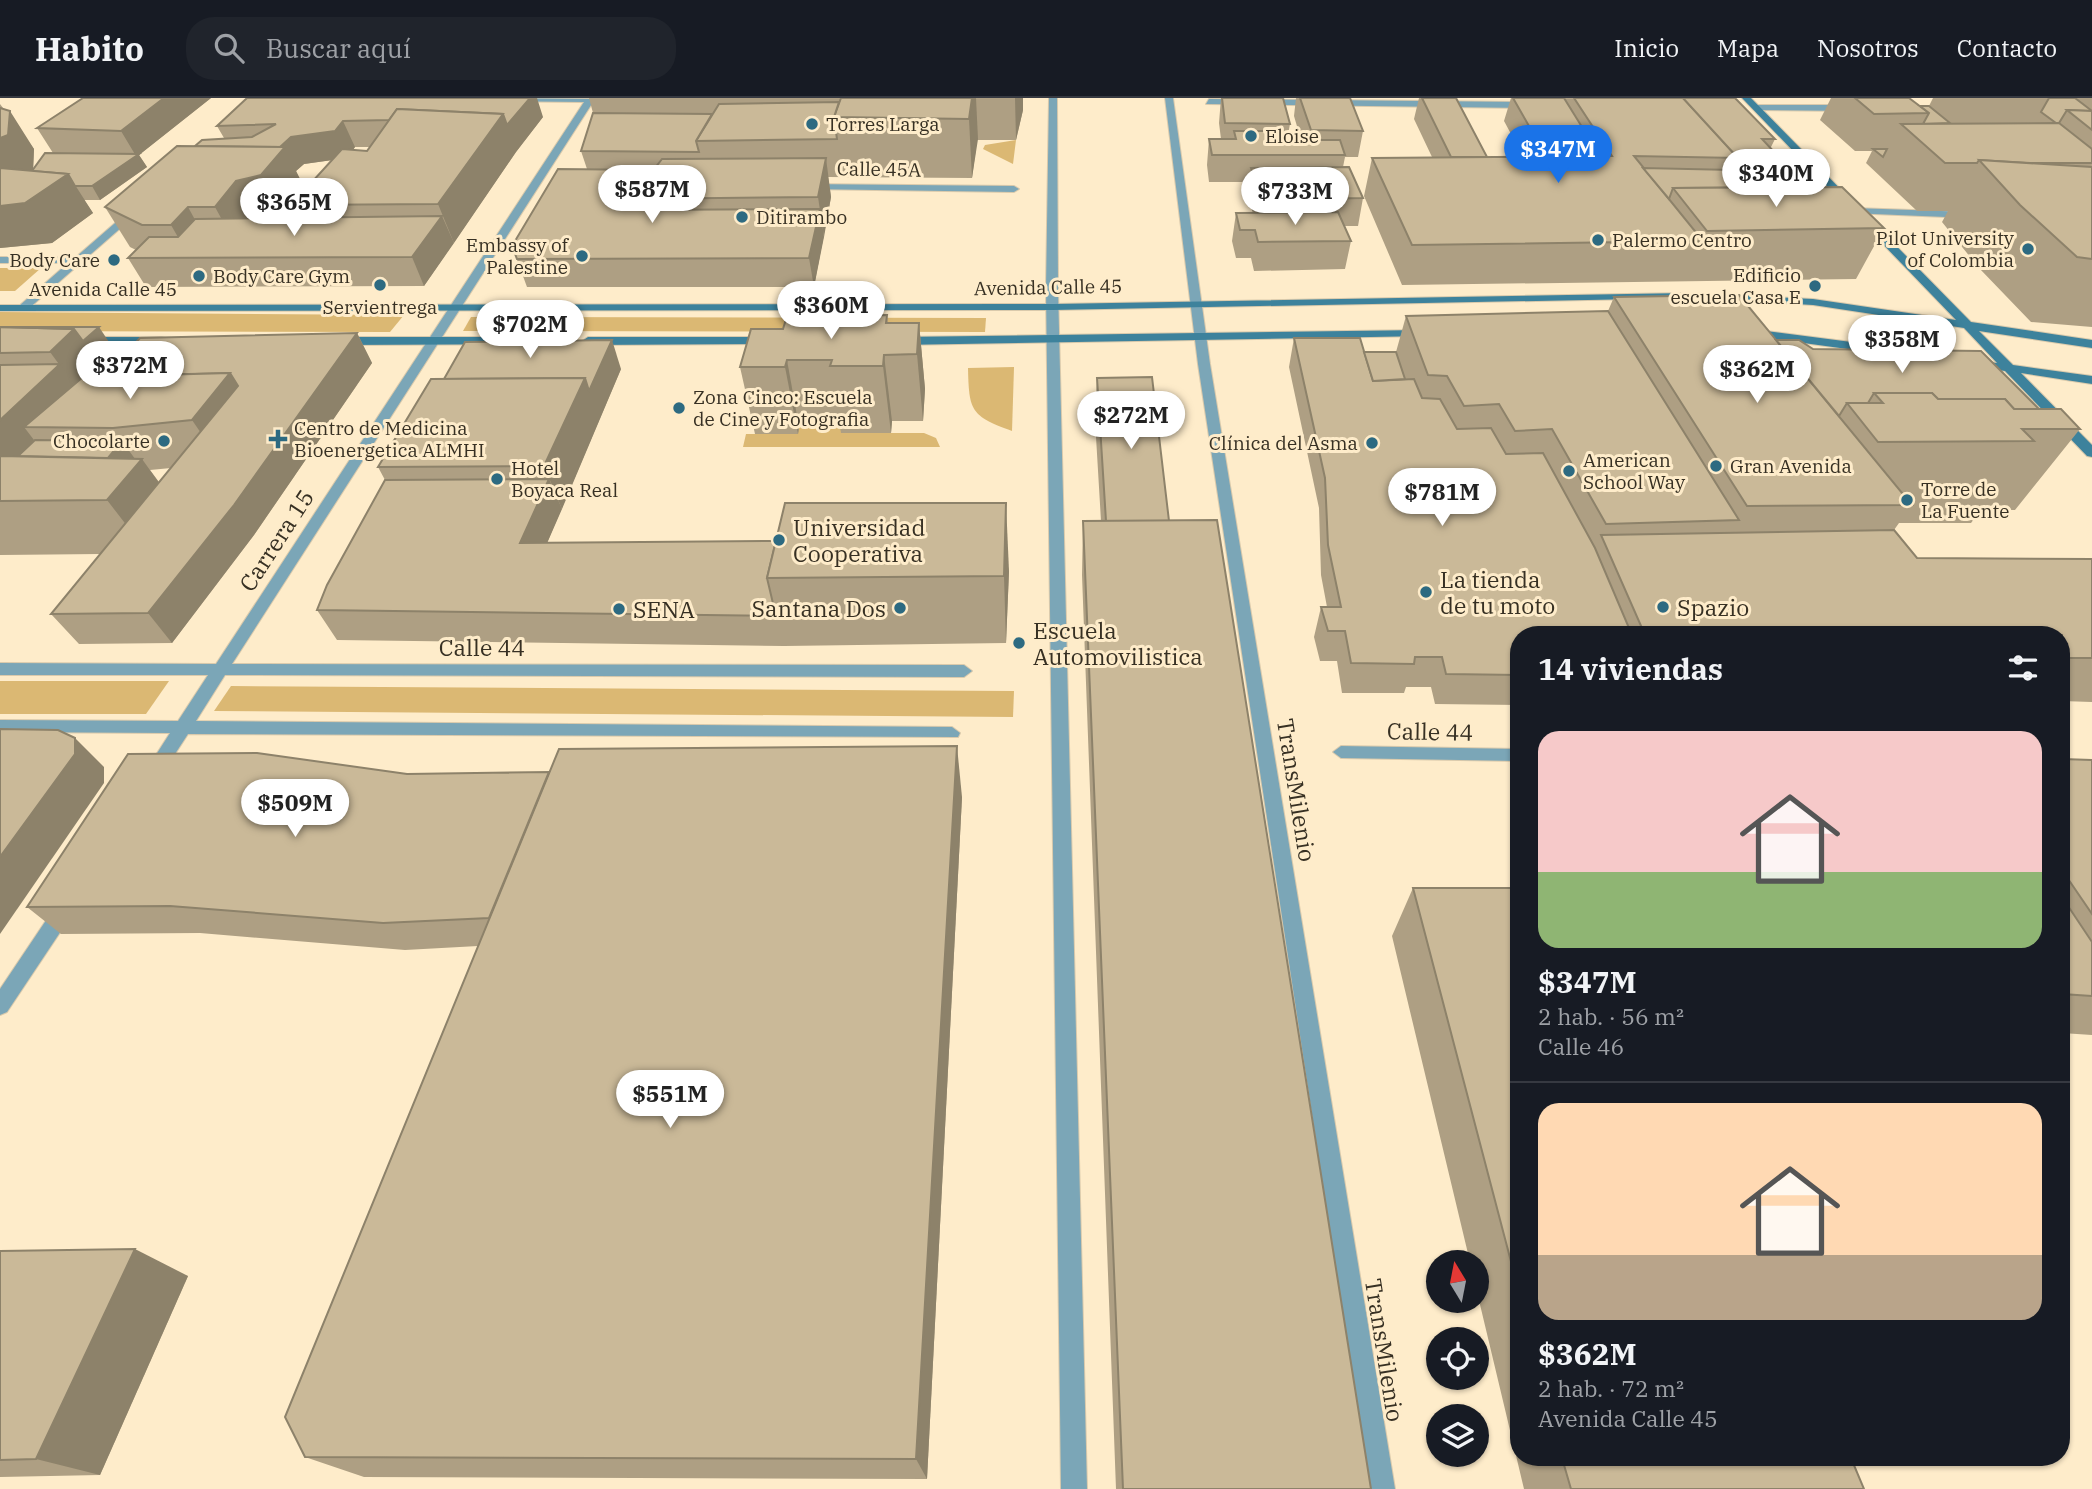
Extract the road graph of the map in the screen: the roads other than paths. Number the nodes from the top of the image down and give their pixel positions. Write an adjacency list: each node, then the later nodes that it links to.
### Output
1 (478, 98): 4 (street)
2 (1053, 98): 23 (street)
3 (1169, 98): 21 (street, TransMilenio)
4 (590, 99): 5 (street); 10 (street, Carrera 15)
5 (604, 99)
6 (1209, 102): 8 (street)
7 (1747, 104): 9 (street); 15 (main road)
8 (1545, 105)
9 (1860, 108)
10 (534, 185): 11 (street); 22 (street, Carrera 15)
11 (548, 185)
12 (790, 186): 13 (street, Calle 45A)
13 (1014, 189)
14 (139, 208): 18 (street)
15 (1854, 211): 16 (street); 26 (main road)
16 (1981, 215)
17 (0, 260): 18 (street)
18 (77, 260): 25 (street)
19 (1696, 296): 21 (main road, Avenida Calle 45)
20 (1710, 297): 26 (main road)
21 (1196, 304): 23 (main road, Avenida Calle 45); 29 (street, TransMilenio)
22 (455, 307): 23 (main road, Avenida Calle 45); 25 (main road, Avenida Calle 45); 34 (street, Carrera 15)
23 (1053, 307): 37 (street)
24 (0, 308): 25 (main road, Avenida Calle 45)
25 (23, 308)
26 (1965, 325): 38 (main road); 42 (main road)
27 (1736, 332): 40 (main road)
28 (1433, 334): 29 (main road)
29 (1202, 339): 37 (main road); 57 (street, TransMilenio)
30 (68, 341): 31 (main road)
31 (150, 341): 32 (main road); 39 (street)
32 (178, 341)
33 (328, 341): 34 (main road)
34 (433, 341): 35 (main road); 46 (street, Carrera 15)
35 (780, 341)
36 (892, 341): 37 (main road)
37 (1053, 341): 56 (street)
38 (2092, 344)
39 (136, 356)
40 (1930, 356)
41 (1956, 360): 42 (main road)
42 (2006, 368): 43 (main road); 44 (main road)
43 (2092, 380)
44 (2092, 453)
45 (0, 669): 46 (street, Calle 44)
46 (222, 669): 47 (street, Calle 44); 49 (street, Carrera 15)
47 (964, 671)
48 (0, 726): 49 (street)
49 (185, 726): 50 (street); 53 (street, Carrera 15)
50 (952, 733)
51 (1340, 752): 52 (street, Calle 44)
52 (1510, 755)
53 (146, 785)
54 (77, 889): 55 (street)
55 (0, 1006)
56 (1074, 1489)
57 (1382, 1489)

